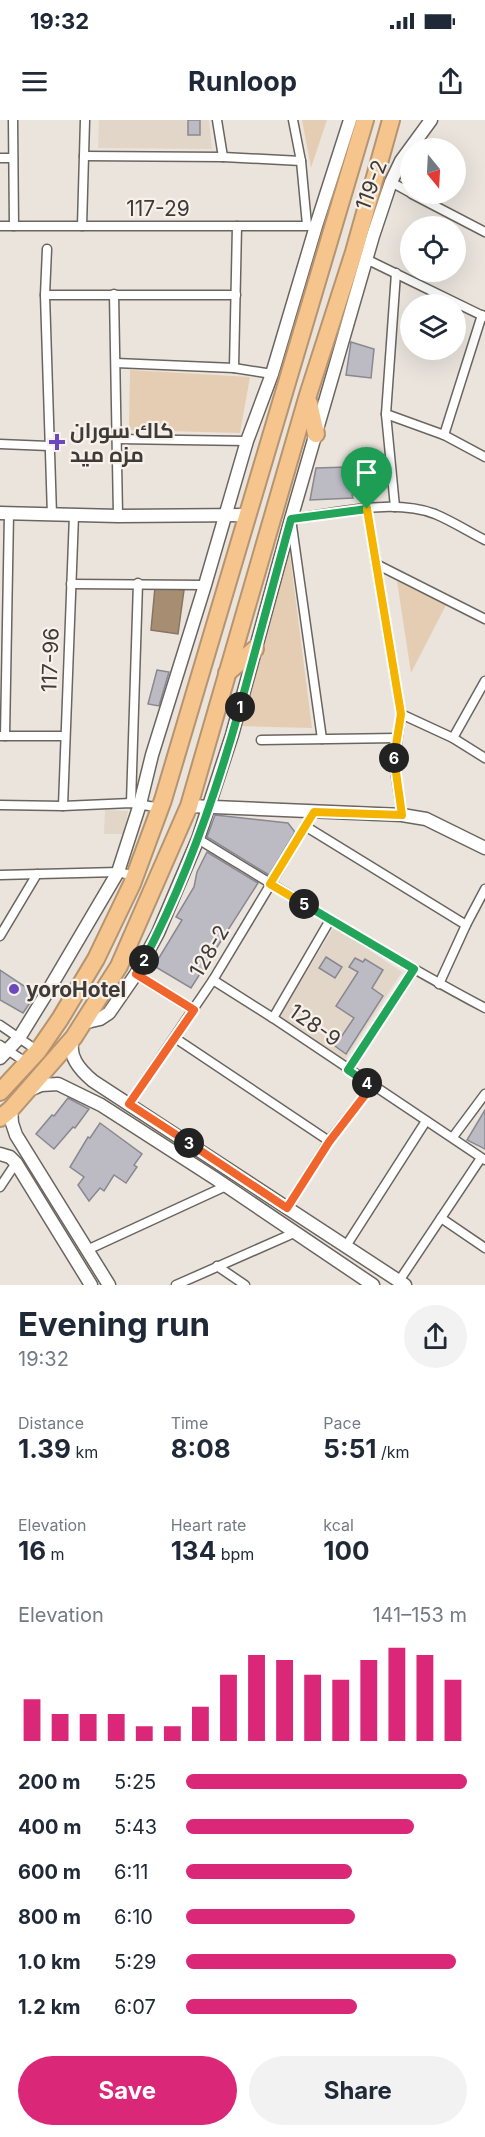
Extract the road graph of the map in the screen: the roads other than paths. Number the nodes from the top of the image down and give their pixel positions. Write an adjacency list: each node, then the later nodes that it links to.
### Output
1 (13, 120): 11 (street)
2 (85, 120): 8 (street)
3 (217, 120): 9 (street)
4 (293, 120): 13 (street)
5 (431, 120): 15 (main road, 119-2)
6 (359, 121): 7 (highway); 12 (highway); 22 (main road)
7 (390, 125): 14 (highway)
8 (84, 156): 9 (street); 20 (street)
9 (223, 157): 13 (street)
10 (0, 158): 11 (street)
11 (13, 158): 19 (street)
12 (353, 158): 14 (highway); 49 (highway)
13 (301, 160): 22 (street)
14 (379, 164): 25 (highway)
15 (391, 182): 16 (street); 25 (main road, 119-2)
16 (400, 187)
17 (432, 204): 23 (street)
18 (0, 226): 19 (street, 117-29)
19 (14, 226): 20 (street, 117-29)
20 (82, 226): 21 (street, 117-29)
21 (237, 226): 22 (street, 117-29); 29 (street)
22 (312, 226): 33 (main road)
23 (485, 232)
24 (47, 249): 28 (street)
25 (360, 256): 26 (street); 34 (highway); 36 (main road, 119-2)
26 (396, 273): 30 (street); 35 (street)
27 (114, 294): 28 (street); 29 (street); 31 (street)
28 (45, 295): 41 (street)
29 (236, 295): 32 (street)
30 (483, 316): 37 (street)
31 (116, 363): 32 (street); 38 (street)
32 (234, 368): 33 (street)
33 (272, 375): 39 (main road)
34 (308, 395): 36 (highway); 62 (highway)
35 (387, 414): 37 (street); 43 (street)
36 (316, 434): 51 (main road, 119-2)
37 (444, 435): 42 (street)
38 (117, 440): 39 (street); 50 (street)
39 (247, 441): 48 (main road)
40 (0, 444): 41 (street)
41 (50, 446): 46 (street)
42 (485, 457)
43 (395, 507): 44 (street); 52 (street)
44 (367, 509): 51 (street); 53 (street)
45 (4, 513): 46 (main road); 57 (street)
46 (52, 515): 47 (main road)
47 (74, 515): 50 (main road); 55 (street, 117-96)
48 (224, 515): 49 (main road); 50 (main road); 56 (main road)
49 (247, 515): 61 (highway)
50 (118, 516)
51 (291, 519): 59 (main road, 119-2); 69 (street)
52 (485, 540)
53 (376, 564): 58 (street); 64 (street)
54 (138, 583): 55 (street); 56 (street); 72 (street)
55 (71, 584): 66 (street, 117-96)
56 (205, 585): 60 (main road)
57 (4, 586): 65 (street)
58 (485, 619)
59 (255, 649): 62 (highway); 76 (main road, 119-2)
60 (180, 667): 61 (main road); 72 (main road)
61 (201, 671): 77 (highway)
62 (227, 674): 75 (highway)
63 (485, 681): 68 (street)
64 (401, 714): 67 (street); 68 (street)
65 (3, 736): 66 (street)
66 (65, 736): 74 (street, 117-96)
67 (398, 738): 69 (street); 79 (street)
68 (453, 738): 71 (street)
69 (322, 739): 70 (street)
70 (261, 740)
71 (485, 758)
72 (135, 804): 74 (street); 77 (street); 83 (main road)
73 (0, 805): 74 (street)
74 (63, 806)
75 (189, 806): 76 (main road); 100 (highway)
76 (208, 807): 78 (main road); 81 (main road, 119-2)
77 (161, 808): 86 (highway)
78 (314, 812): 79 (main road); 80 (street, 128-2)
79 (402, 815): 82 (main road)
80 (306, 826): 87 (street, 128-2); 90 (street)
81 (198, 839): 87 (street); 93 (main road, 119-2)
82 (485, 848)
83 (118, 872): 84 (street); 86 (street); 101 (main road)
84 (37, 874): 85 (street); 91 (street)
85 (0, 875)
86 (135, 876): 104 (highway)
87 (270, 884): 89 (street); 94 (street, 128-2)
88 (485, 889): 90 (street)
89 (330, 920): 92 (street); 98 (street)
90 (466, 925): 95 (street)
91 (1, 931)
92 (414, 969): 95 (street); 105 (street)
93 (136, 974): 97 (street); 100 (main road, 119-2)
94 (213, 980): 97 (street, 128-2); 98 (street, 128-9)
95 (439, 984): 96 (street)
96 (485, 1008)
97 (194, 1010): 102 (street, 128-2)
98 (273, 1018): 105 (street, 128-9)
99 (0, 1025): 101 (street)
100 (78, 1030): 107 (highway); 110 (main road)
101 (19, 1038): 103 (main road); 104 (street)
102 (175, 1038): 110 (street, 128-2); 114 (street)
103 (3, 1051): 104 (street)
104 (33, 1057): 108 (highway)
105 (348, 1070): 106 (street, 128-9)
106 (372, 1086): 112 (street, 128-9); 114 (street)
107 (26, 1091): 111 (highway); 119 (main road)
108 (0, 1092)
109 (485, 1094): 113 (street)
110 (129, 1104): 118 (main road)
111 (6, 1114): 126 (main road)
112 (426, 1121): 113 (street, 128-9); 124 (street)
113 (453, 1137): 116 (street, 128-9)
114 (329, 1142): 121 (street)
115 (0, 1154): 117 (main road)
116 (483, 1159): 122 (street)
117 (16, 1163): 120 (street); 132 (main road)
118 (226, 1167): 119 (main road); 121 (main road)
119 (221, 1182): 123 (main road); 126 (street)
120 (0, 1187)
121 (287, 1208): 124 (main road)
122 (441, 1218): 125 (street); 131 (street)
123 (294, 1233): 128 (street); 129 (main road)
124 (345, 1246): 127 (main road)
125 (485, 1248)
126 (87, 1250): 133 (main road)
127 (364, 1259): 129 (main road); 131 (main road)
128 (218, 1266): 130 (street); 135 (street)
129 (351, 1271): 136 (main road)
130 (195, 1282): 134 (street)
131 (402, 1283)
132 (91, 1285)
133 (109, 1285)
134 (176, 1285)
135 (245, 1285)
136 (373, 1285)

